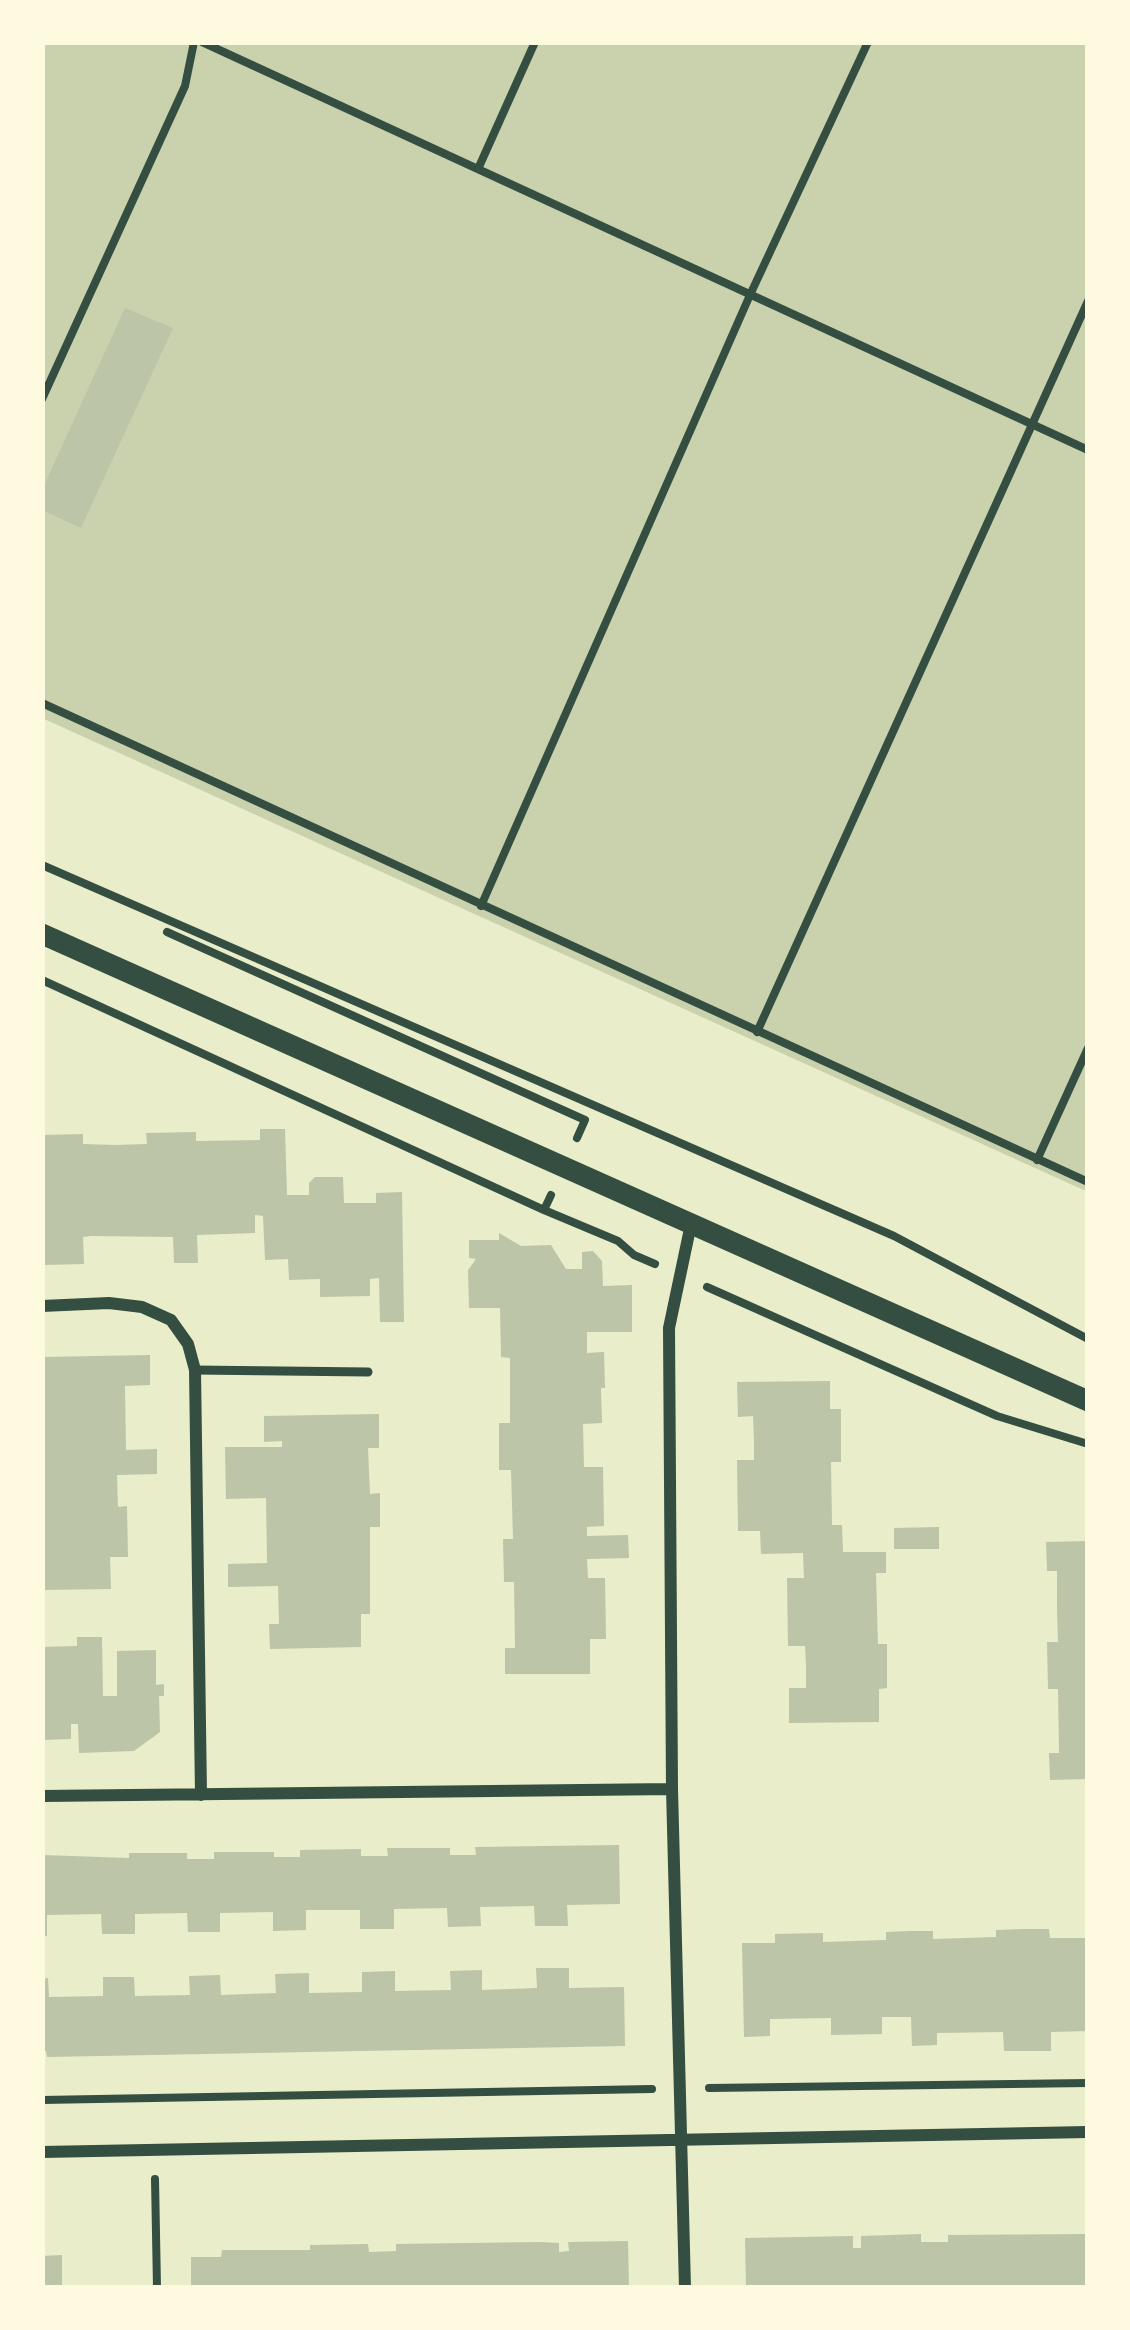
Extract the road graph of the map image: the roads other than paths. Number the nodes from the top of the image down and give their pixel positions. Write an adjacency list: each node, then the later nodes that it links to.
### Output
1 (42, 934): 2 (street)
2 (692, 1222): 6 (street); 7 (street)
3 (42, 1306): 4 (street)
4 (195, 1370): 5 (lane); 8 (street)
5 (368, 1372)
6 (1088, 1401)
7 (672, 1789): 8 (street); 11 (street)
8 (201, 1795): 9 (street)
9 (42, 1796)
10 (1088, 2132): 11 (street)
11 (683, 2138): 12 (street); 13 (street)
12 (42, 2152)
13 (686, 2288)

